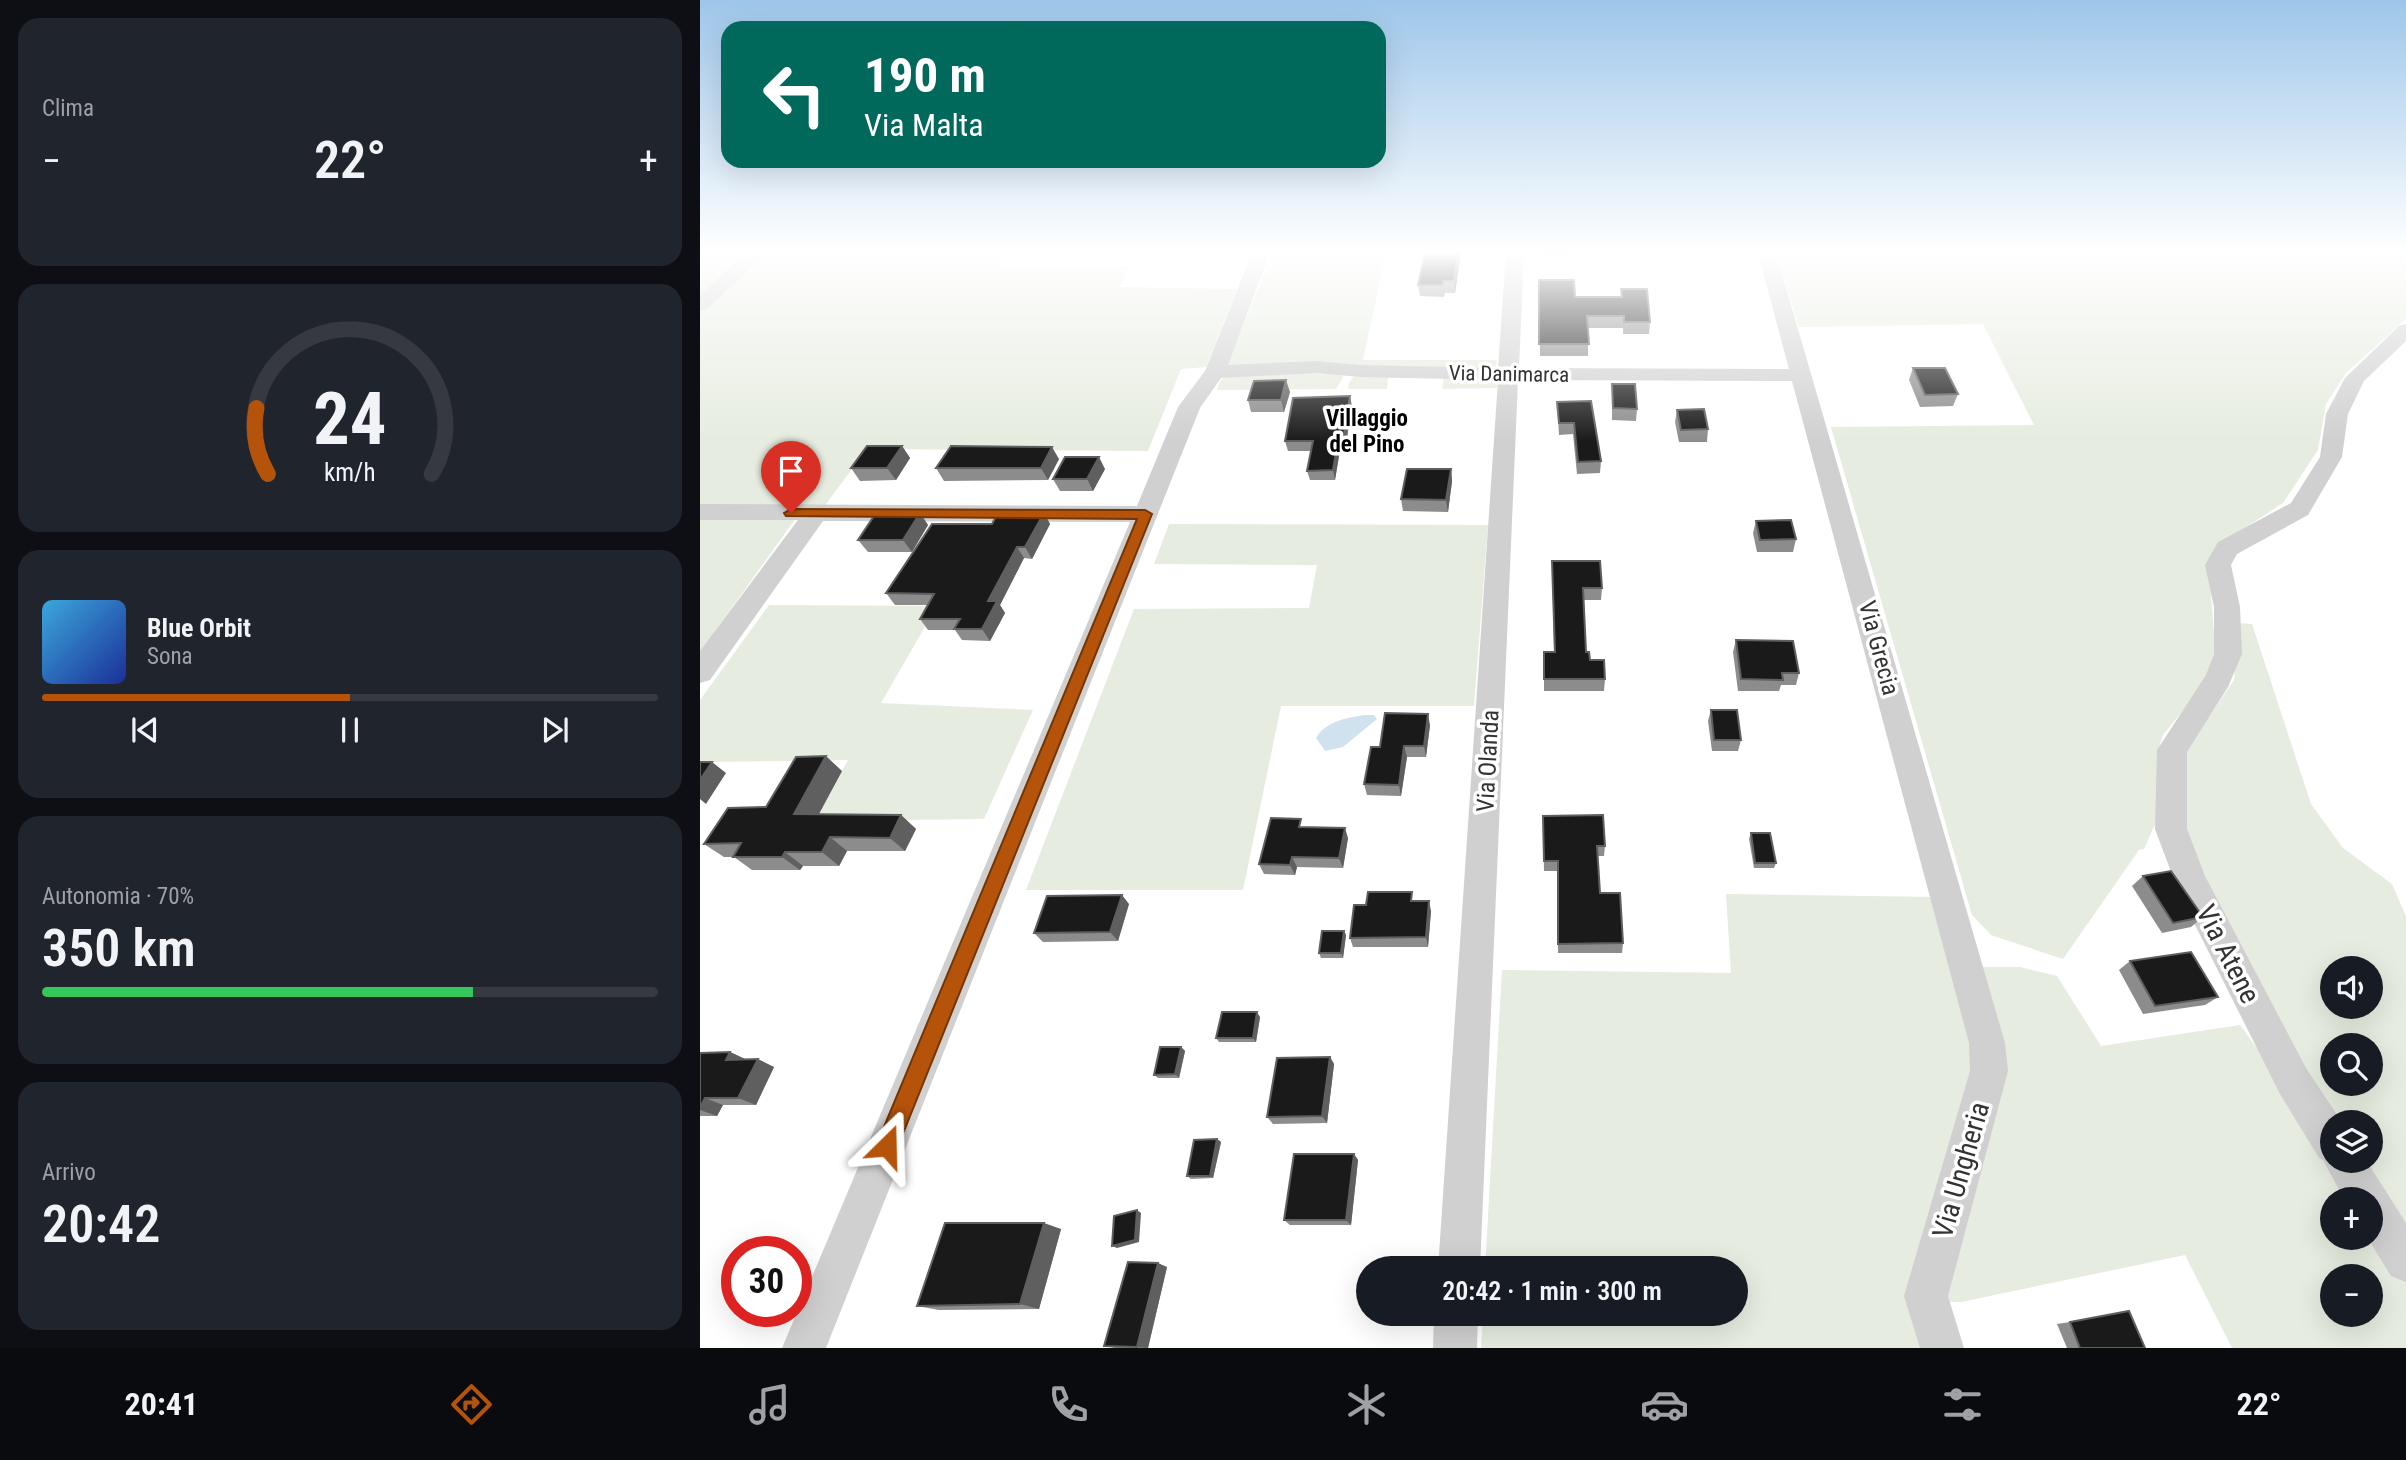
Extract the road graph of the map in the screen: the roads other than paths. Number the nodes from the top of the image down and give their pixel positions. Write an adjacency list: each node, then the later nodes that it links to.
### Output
1 (1237, 316): 5 (street)
2 (1512, 316): 6 (street, Via Olanda)
3 (1786, 316): 7 (street, Via Grecia)
4 (2406, 330): 13 (street, Via Atene)
5 (1215, 372): 6 (street, Via Danimarca); 10 (street)
6 (1509, 374): 7 (street, Via Danimarca); 15 (street, Via Olanda)
7 (1803, 375): 12 (street, Via Grecia)
8 (700, 512): 9 (street)
9 (816, 513): 10 (street); 11 (street)
10 (1145, 514): 18 (street)
11 (700, 672)
12 (1987, 1043): 20 (street, Via Ungheria)
13 (2320, 1123)
14 (2383, 1225): 16 (street)
15 (1460, 1256)
16 (2406, 1261)
17 (1456, 1326): 19 (street)
18 (804, 1348)
19 (1455, 1348)
20 (1942, 1348)

